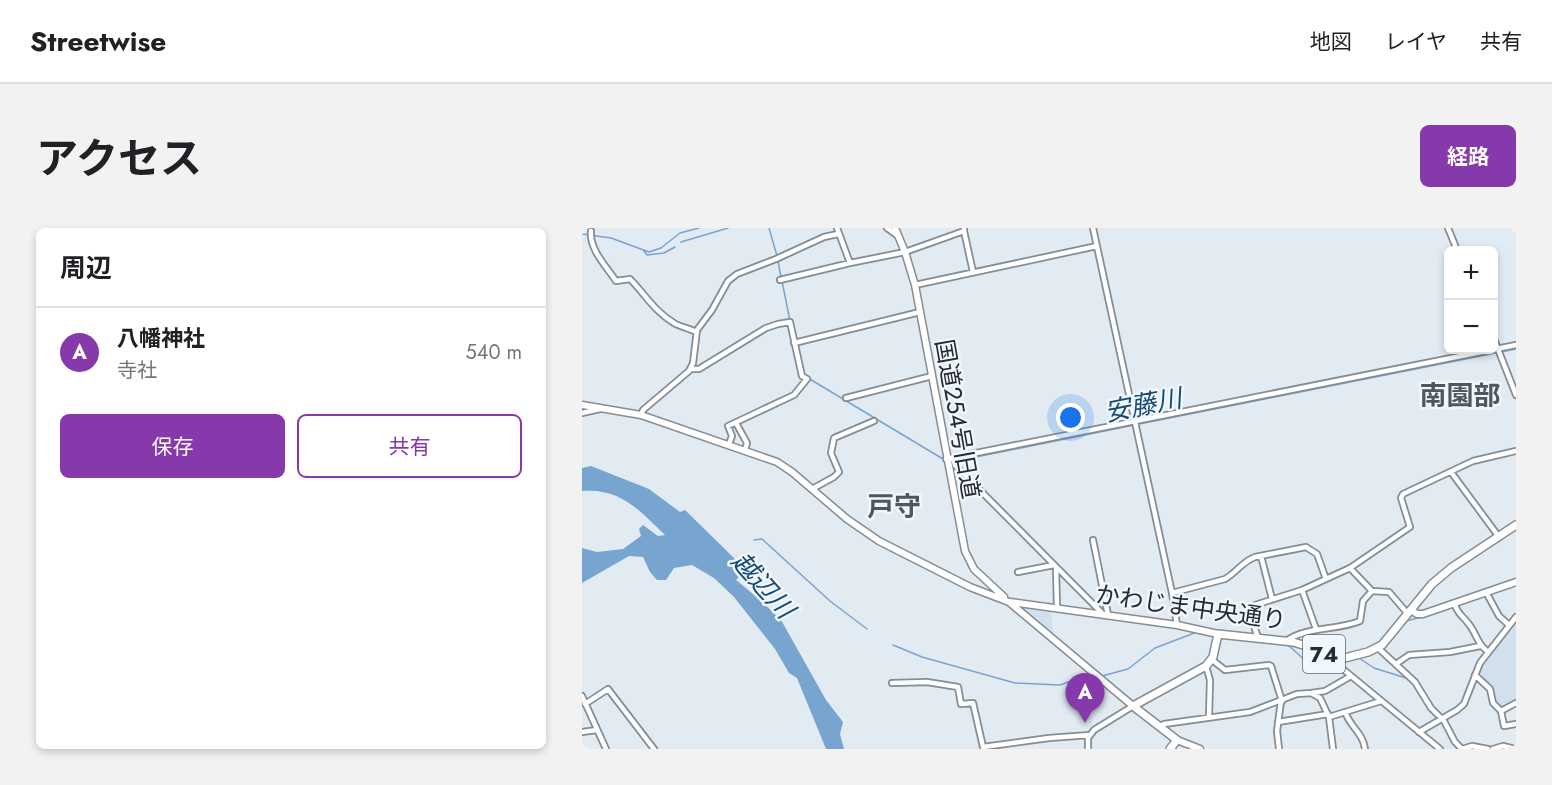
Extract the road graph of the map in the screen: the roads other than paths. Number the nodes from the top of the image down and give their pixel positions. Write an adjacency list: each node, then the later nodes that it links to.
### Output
1 (886, 228): 8 (street)
2 (895, 228): 8 (street, 国道254号旧道)
3 (1093, 228): 9 (street)
4 (1448, 228): 10 (street)
5 (964, 229): 11 (street); 13 (street)
6 (837, 231): 12 (street); 17 (street)
7 (591, 234): 17 (street)
8 (898, 236): 11 (street, 国道254号旧道)
9 (1097, 246): 13 (street); 32 (street)
10 (1455, 246)
11 (905, 252): 12 (street); 15 (street, 国道254号旧道)
12 (850, 263): 14 (street)
13 (973, 272): 15 (street)
14 (780, 280)
15 (915, 285): 16 (street, 国道254号旧道)
16 (920, 312): 18 (street); 24 (street, 国道254号旧道)
17 (696, 332): 23 (street)
18 (794, 343): 23 (street); 33 (street)
19 (1516, 345): 20 (street)
20 (1498, 348)
21 (1469, 354): 32 (street)
22 (1496, 354): 25 (street)
23 (690, 369): 30 (street)
24 (932, 376): 26 (street); 37 (street, 国道254号旧道)
25 (1516, 395)
26 (846, 398)
27 (582, 405): 28 (street)
28 (605, 409): 29 (street); 30 (street)
29 (582, 413)
30 (641, 415): 34 (street)
31 (874, 421): 39 (street)
32 (1135, 422): 37 (street); 52 (street)
33 (736, 423): 34 (street); 35 (street)
34 (729, 444): 35 (street)
35 (745, 450): 39 (street)
36 (1516, 451): 38 (street)
37 (950, 459): 44 (street); 54 (street, 国道254号旧道)
38 (1451, 472): 41 (street); 45 (street)
39 (812, 489): 54 (street)
40 (1516, 525): 41 (main road, 74)
41 (1499, 537): 57 (main road, 74)
42 (1093, 540): 58 (street)
43 (1261, 556): 47 (street); 52 (street); 53 (street)
44 (1055, 566): 46 (street); 56 (street); 58 (street)
45 (1350, 568): 47 (street); 50 (street)
46 (1018, 572)
47 (1326, 579): 49 (street)
48 (1516, 582): 51 (street)
49 (1302, 590): 53 (street); 62 (street)
50 (1372, 591): 57 (street); 62 (street)
51 (1486, 592): 55 (street); 61 (street)
52 (1172, 593): 60 (street)
53 (1272, 599): 64 (street)
54 (1009, 602): 56 (street, かわじま中央通り); 84 (street, 国道254号旧道)
55 (1454, 603): 57 (street); 66 (street)
56 (1057, 608): 58 (street, かわじま中央通り)
57 (1410, 612): 67 (main road, 74)
58 (1106, 615): 60 (street, かわじま中央通り)
59 (1516, 617): 61 (street)
60 (1177, 625): 63 (street, かわじま中央通り)
61 (1509, 625): 68 (street)
62 (1316, 629): 65 (street)
63 (1218, 634): 64 (main road, かわじま中央通り / 74); 69 (main road)
64 (1258, 638): 65 (main road, かわじま中央通り / 74)
65 (1286, 641): 70 (main road, かわじま中央通り / 74)
66 (1480, 646): 68 (street); 71 (street)
67 (1377, 647): 70 (main road, 74); 71 (street)
68 (1487, 651): 73 (street)
69 (1211, 659): 72 (main road); 80 (street)
70 (1333, 661): 74 (street)
71 (1396, 664): 89 (street)
72 (1206, 666): 84 (main road); 88 (street)
73 (1475, 675): 85 (street); 89 (street)
74 (1351, 676): 76 (street); 81 (street)
75 (892, 683): 96 (street)
76 (1324, 691): 77 (street); 79 (street)
77 (1311, 693): 79 (street); 80 (street)
78 (582, 696): 83 (street)
79 (1320, 698): 87 (street)
80 (1282, 701): 88 (street); 90 (street)
81 (1381, 701): 86 (street); 95 (street)
82 (1516, 703): 85 (street)
83 (585, 704): 93 (street); 100 (street)
84 (1133, 706): 92 (main road); 96 (street)
85 (1501, 711): 91 (street)
86 (1345, 712): 87 (street); 106 (street)
87 (1328, 716): 90 (street); 105 (street)
88 (1209, 717): 92 (street)
89 (1442, 719): 95 (street); 108 (street)
90 (1278, 722): 104 (street)
91 (1516, 724)
92 (1159, 727): 97 (main road)
93 (597, 730): 94 (street); 99 (street)
94 (582, 732)
95 (1419, 732): 107 (street)
96 (1090, 735): 101 (street)
97 (1176, 740): 102 (main road); 103 (street)
98 (1516, 748): 109 (street)
99 (606, 749)
100 (654, 749)
101 (1088, 749)
102 (1170, 749)
103 (1200, 749)
104 (1279, 749)
105 (1334, 749)
106 (1365, 749)
107 (1440, 749)
108 (1462, 749): 109 (street)
109 (1491, 749)

